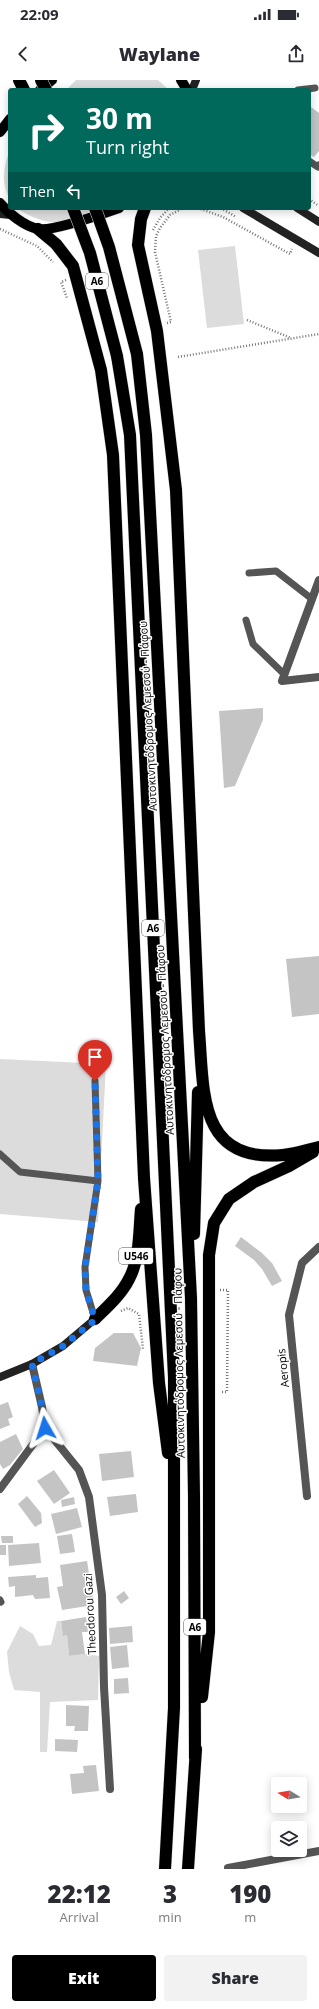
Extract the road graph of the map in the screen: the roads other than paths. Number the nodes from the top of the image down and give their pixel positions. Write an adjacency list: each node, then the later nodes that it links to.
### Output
1 (52, 80): 2 (main road)
2 (42, 88)
3 (311, 88): 4 (lane)
4 (315, 88)
5 (8, 122): 6 (main road)
6 (0, 132)
7 (311, 162): 8 (lane)
8 (319, 165)
9 (0, 203): 16 (main road)
10 (74, 210): 40 (highway, Αυτοκινητόδρομος Λεμεσού - Πάφου / A6, bridge)
11 (96, 210): 33 (highway, Αυτοκινητόδρομος Λεμεσού - Πάφου / A6, bridge)
12 (113, 210): 18 (main road)
13 (144, 210): 26 (highway)
14 (246, 210): 19 (main road)
15 (300, 210): 17 (main road)
16 (5, 214): 18 (main road)
17 (319, 222)
18 (38, 229): 30 (highway)
19 (319, 253)
20 (248, 572): 22 (lane)
21 (319, 580): 22 (street)
22 (312, 599): 24 (street)
23 (246, 620): 24 (lane)
24 (283, 677): 25 (street)
25 (319, 677)
26 (199, 1031): 28 (highway); 33 (highway)
27 (95, 1081): 31 (lane)
28 (319, 1148): 41 (highway)
29 (0, 1154): 31 (lane)
30 (144, 1178): 34 (highway, U546); 40 (highway)
31 (98, 1181): 34 (lane)
32 (319, 1246): 39 (street, Aeropis)
33 (191, 1298): 41 (highway, Αυτοκινητόδρομος Λεμεσού - Πάφου / A6)
34 (95, 1320): 35 (main road, U546)
35 (32, 1364): 36 (main road, U546); 37 (street)
36 (0, 1377)
37 (45, 1428): 38 (street); 42 (street, Theodorou Gazi)
38 (0, 1488)
39 (307, 1496)
40 (175, 1501): 45 (highway, Αυτοκινητόδρομος Λεμεσού - Πάφου / A6)
41 (195, 1758): 46 (highway, A6)
42 (110, 1789)
43 (319, 1851): 44 (street)
44 (228, 1868)
45 (165, 1869)
46 (188, 1869)

